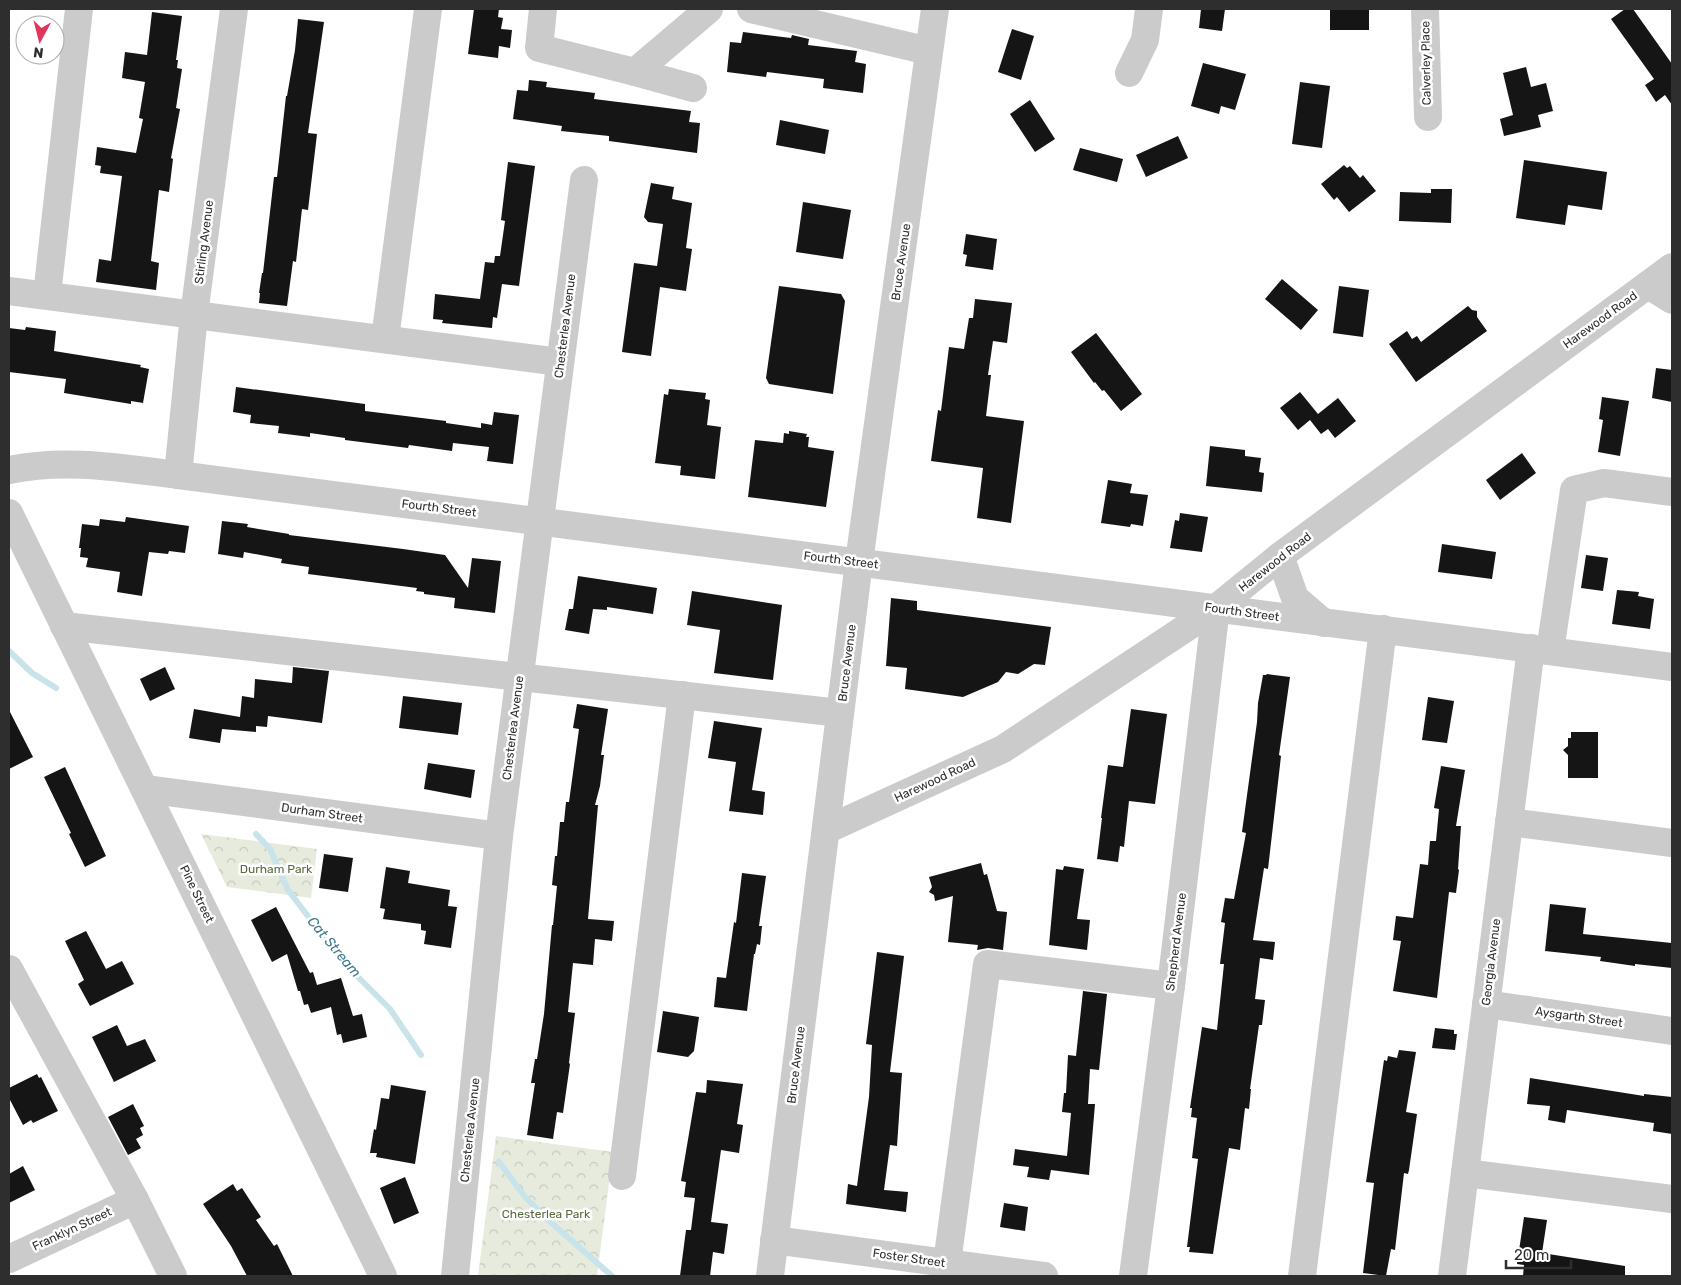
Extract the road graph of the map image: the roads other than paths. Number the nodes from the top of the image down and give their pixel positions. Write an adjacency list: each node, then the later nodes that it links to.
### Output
1 (78, 9): 19 (street)
2 (234, 9): 21 (street, Stirling Avenue)
3 (428, 9): 22 (street)
4 (543, 9): 11 (street)
5 (709, 9): 11 (street)
6 (751, 9): 10 (street)
7 (935, 9): 10 (street, Bruce Avenue)
8 (1149, 9): 12 (street)
9 (1425, 9): 14 (street, Calverley Place)
10 (929, 51): 30 (street, Bruce Avenue)
11 (635, 72): 13 (street)
12 (1129, 73)
13 (693, 88)
14 (1428, 117)
15 (584, 180): 23 (street, Chesterlea Avenue)
16 (1672, 267): 17 (street, Harewood Road)
17 (1648, 285): 20 (street); 29 (street, Harewood Road)
18 (9, 291): 19 (street)
19 (47, 296): 21 (street)
20 (1672, 300)
21 (194, 315): 22 (street); 25 (street, Stirling Avenue)
22 (385, 339): 23 (street)
23 (560, 362): 28 (street, Chesterlea Avenue)
24 (9, 470): 25 (street, Fourth Street)
25 (178, 475): 28 (street, Fourth Street)
26 (1672, 492): 35 (street, Georgia Avenue)
27 (9, 513): 33 (street, Pine Street)
28 (540, 521): 30 (street, Fourth Street); 37 (street, Chesterlea Avenue)
29 (1280, 556): 31 (street, Harewood Road); 32 (street)
30 (859, 562): 31 (street, Fourth Street); 39 (street, Bruce Avenue)
31 (1216, 608): 32 (street, Fourth Street); 42 (street, Harewood Road); 46 (street, Shepherd Avenue)
32 (1324, 623): 34 (street, Fourth Street)
33 (64, 626): 37 (street); 40 (street, Pine Street)
34 (1382, 629): 35 (street, Fourth Street); 62 (street)
35 (1541, 650): 36 (street, Fourth Street); 41 (street, Georgia Avenue)
36 (1672, 667)
37 (520, 677): 38 (street); 43 (street, Chesterlea Avenue)
38 (682, 696): 39 (street); 50 (street)
39 (840, 713): 42 (street, Bruce Avenue)
40 (145, 789): 43 (street, Durham Street); 57 (street, Pine Street)
41 (1509, 822): 44 (street); 47 (street, Georgia Avenue)
42 (826, 830): 53 (street, Bruce Avenue)
43 (499, 836): 58 (street, Chesterlea Avenue)
44 (1672, 843)
45 (9, 969): 52 (street)
46 (1171, 986): 55 (street); 61 (street, Shepherd Avenue)
47 (1486, 1004): 48 (street, Aysgarth Street); 49 (street, Georgia Avenue)
48 (1672, 1031)
49 (1465, 1174): 51 (street); 63 (street, Georgia Avenue)
50 (622, 1176)
51 (1672, 1199)
52 (135, 1200): 54 (street, Franklyn Street); 56 (street)
53 (774, 1240): 55 (street, Foster Street); 59 (street, Bruce Avenue)
54 (9, 1259)
55 (947, 1263): 60 (street, Foster Street)
56 (172, 1276)
57 (383, 1276)
58 (455, 1276)
59 (770, 1276)
60 (1044, 1276)
61 (1133, 1276)
62 (1302, 1276)
63 (1452, 1276)

